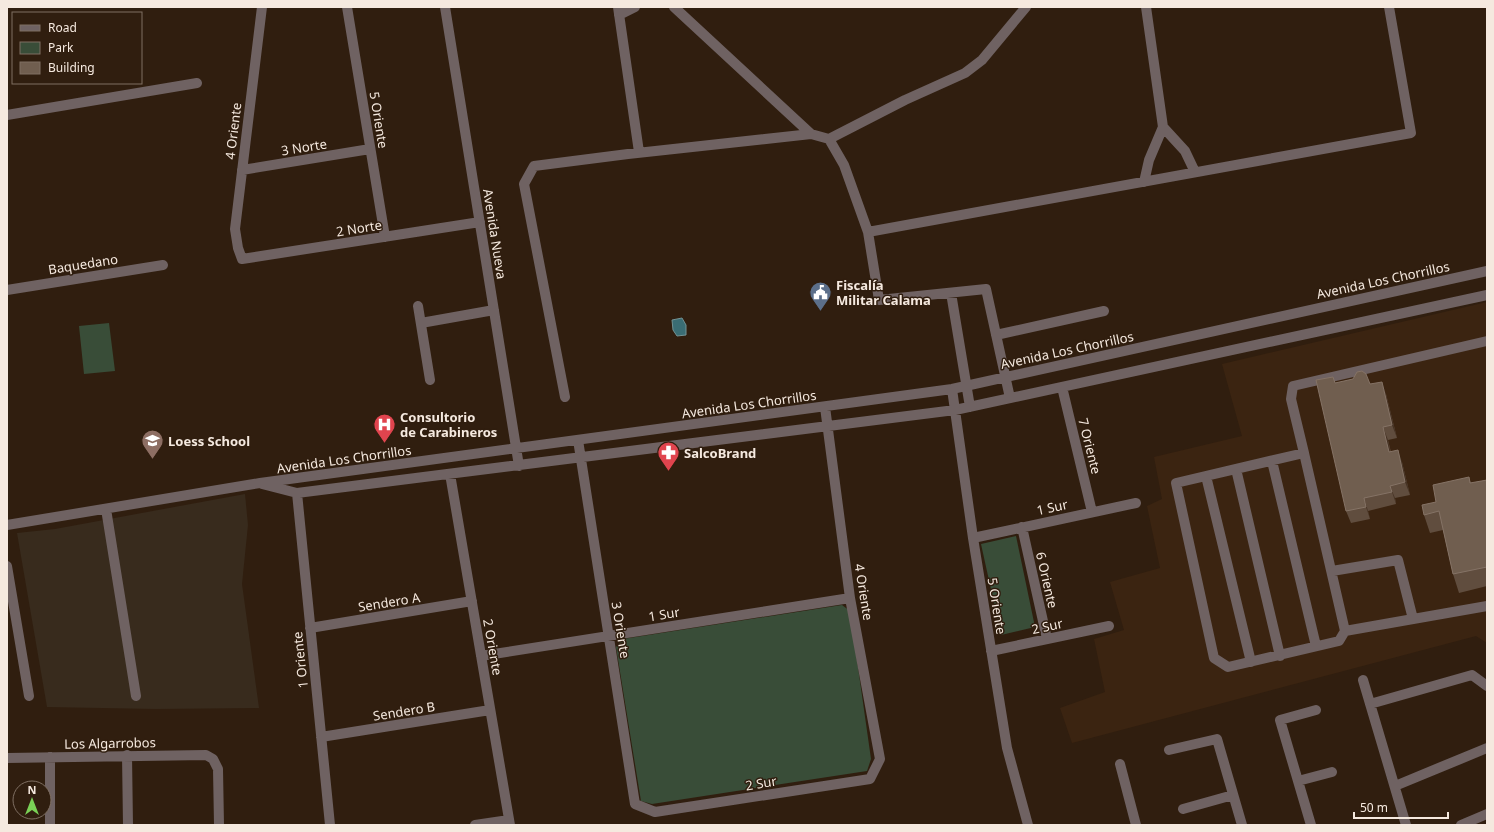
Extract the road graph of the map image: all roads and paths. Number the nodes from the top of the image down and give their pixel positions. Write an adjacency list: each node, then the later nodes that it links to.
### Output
1 (262, 7): 17 (street, 4 Oriente)
2 (347, 7): 15 (street, 5 Oriente)
3 (445, 7): 20 (street, Avenida Nueva)
4 (635, 7): 9 (street)
5 (674, 7): 13 (street)
6 (1026, 7): 14 (street)
7 (1146, 7): 12 (street)
8 (1389, 7): 18 (street)
9 (618, 11): 16 (street)
10 (197, 83): 11 (street)
11 (7, 115)
12 (1162, 127): 18 (street); 19 (street)
13 (811, 134): 14 (street); 16 (street)
14 (829, 139): 21 (street)
15 (370, 149): 17 (street, 3 Norte); 22 (street, 5 Oriente)
16 (639, 152): 40 (street)
17 (242, 170): 23 (street, 4 Oriente)
18 (1195, 172): 19 (street)
19 (1144, 182): 21 (street)
20 (480, 222): 22 (street, 2 Norte); 30 (street, Avenida Nueva)
21 (868, 232): 27 (street)
22 (385, 237): 23 (street, 2 Norte)
23 (242, 259)
24 (163, 265): 26 (street, Baquedano)
25 (1486, 274): 35 (street, Avenida Los Chorrillos)
26 (7, 290)
27 (951, 293): 33 (street); 37 (street)
28 (1487, 295): 38 (street)
29 (418, 306): 32 (street)
30 (494, 310): 32 (street); 49 (street, Avenida Nueva)
31 (1104, 311): 33 (street)
32 (421, 323): 36 (street)
33 (996, 335): 35 (street)
34 (1487, 341): 50 (street)
35 (1005, 377): 37 (street, Avenida Los Chorrillos); 41 (street)
36 (430, 380)
37 (968, 386): 39 (street, Avenida Los Chorrillos); 43 (street)
38 (1062, 387): 41 (street); 61 (street, 7 Oriente)
39 (952, 389): 42 (street, Avenida Los Chorrillos); 44 (street, 5 Oriente)
40 (566, 397)
41 (1010, 398): 43 (street)
42 (825, 406): 45 (street, Avenida Los Chorrillos); 46 (street, 4 Oriente)
43 (970, 407): 44 (street)
44 (955, 410): 46 (street); 64 (street, 5 Oriente)
45 (686, 425): 47 (street, Avenida Los Chorrillos); 48 (street)
46 (827, 427): 48 (street); 67 (street, 4 Oriente)
47 (578, 440): 49 (street, Avenida Los Chorrillos); 51 (street, 3 Oriente)
48 (688, 444): 51 (street)
49 (516, 448): 53 (street, Avenida Nueva); 57 (street, Avenida Los Chorrillos)
50 (1304, 453): 52 (street); 66 (street)
51 (581, 458): 53 (street); 74 (street, 3 Oriente)
52 (1272, 461): 54 (street); 76 (street)
53 (519, 466): 55 (street)
54 (1236, 469): 56 (street); 79 (street)
55 (450, 474): 58 (street); 68 (street, 2 Oriente)
56 (1206, 476): 80 (street); 80 (street)
57 (260, 484): 58 (street); 60 (street, Avenida Los Chorrillos)
58 (297, 494): 72 (street, 1 Oriente)
59 (1136, 503): 61 (street, 1 Sur)
60 (106, 509): 62 (street, Avenida Los Chorrillos); 84 (street)
61 (1092, 512): 63 (street, 1 Sur)
62 (7, 526)
63 (1022, 527): 64 (street, 1 Sur); 75 (street, 6 Oriente)
64 (973, 538): 77 (street, 5 Oriente)
65 (7, 566): 83 (street)
66 (1332, 571): 70 (street); 73 (street)
67 (850, 598): 74 (street, 1 Sur); 96 (street, 4 Oriente)
68 (472, 601): 72 (street, Sendero A); 78 (street, 2 Oriente)
69 (1487, 606): 70 (street)
70 (1413, 619): 73 (street)
71 (1109, 626): 75 (street, 2 Sur)
72 (310, 628): 88 (street, 1 Oriente)
73 (1345, 631): 76 (street)
74 (608, 635): 78 (street, 1 Sur); 101 (street, 3 Oriente)
75 (1047, 639): 77 (street, 2 Sur)
76 (1316, 646): 79 (street)
77 (991, 651): 109 (street, 5 Oriente)
78 (481, 656): 86 (street, 2 Oriente)
79 (1280, 656): 80 (street)
80 (1251, 662)
81 (1363, 680): 85 (street)
82 (1487, 686): 85 (street)
83 (29, 696)
84 (136, 696)
85 (1370, 704): 98 (street)
86 (490, 710): 88 (street, Sendero B); 103 (street, 2 Oriente)
87 (1316, 710): 97 (street)
88 (321, 737): 107 (street, 1 Oriente)
89 (1487, 748): 98 (street)
90 (1169, 750): 99 (street)
91 (127, 755): 92 (street, Los Algarrobos); 105 (street); 106 (street, Los Algarrobos)
92 (50, 757): 93 (street, Los Algarrobos); 104 (street)
93 (7, 758)
94 (1120, 764): 110 (street)
95 (1332, 772): 97 (street)
96 (870, 779): 101 (street, 2 Sur)
97 (1298, 781): 112 (street)
98 (1395, 786): 113 (street)
99 (1233, 795): 100 (street); 111 (street)
100 (1183, 809)
101 (655, 812)
102 (1487, 814): 114 (street)
103 (509, 822): 108 (street)
104 (50, 825)
105 (128, 825)
106 (219, 825)
107 (330, 825)
108 (476, 825)
109 (1028, 825)
110 (1136, 825)
111 (1242, 825)
112 (1311, 825)
113 (1406, 825)
114 (1461, 825)

